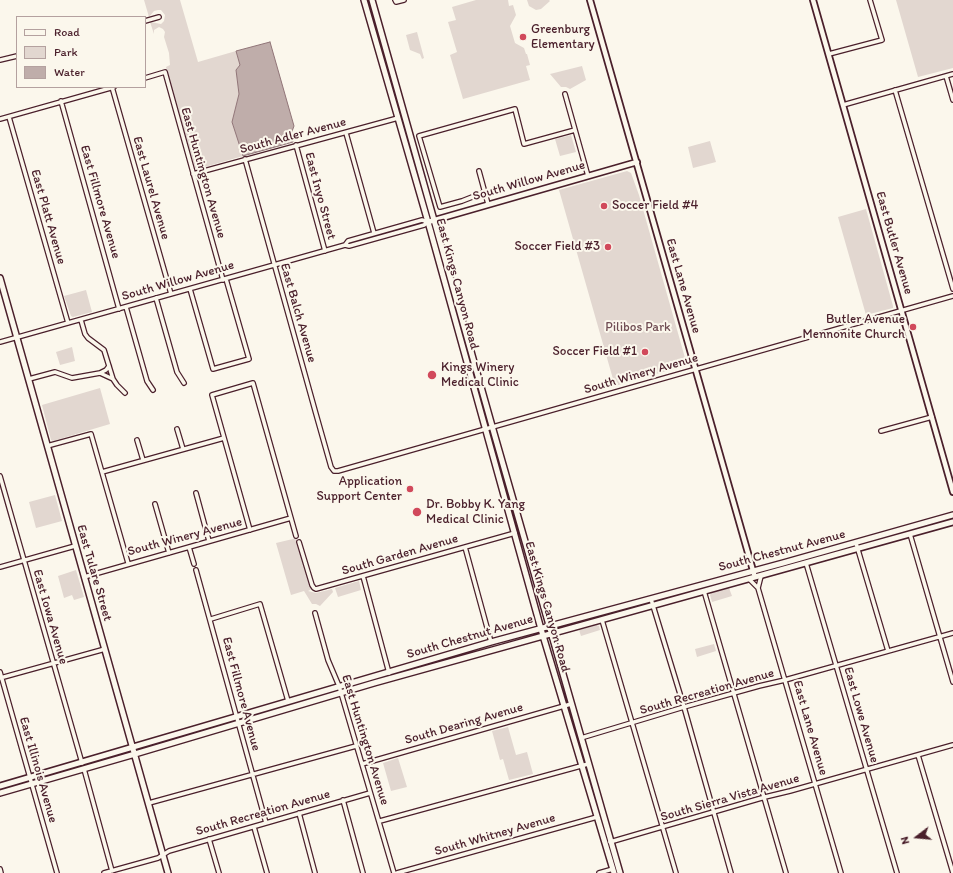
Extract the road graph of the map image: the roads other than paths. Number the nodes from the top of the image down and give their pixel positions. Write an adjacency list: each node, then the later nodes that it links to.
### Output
1 (364, 0): 24 (main road, East Kings Canyon Road)
2 (372, 0): 36 (main road, East Kings Canyon Road)
3 (396, 0): 4 (street)
4 (404, 0)
5 (590, 0): 30 (street, East Lane Avenue)
6 (813, 0): 10 (street, East Butler Avenue)
7 (870, 0): 10 (street)
8 (158, 17): 9 (street)
9 (146, 21)
10 (829, 54): 22 (street, East Butler Avenue)
11 (16, 56): 12 (street)
12 (0, 60)
13 (953, 74): 14 (street)
14 (946, 76): 18 (street); 20 (street)
15 (146, 78): 32 (street, East Huntington Avenue)
16 (109, 88): 21 (street)
17 (113, 88): 46 (street, East Laurel Avenue)
18 (895, 90): 22 (street); 45 (street)
19 (565, 94): 26 (street)
20 (953, 100)
21 (61, 101): 23 (street); 50 (street, East Fillmore Avenue)
22 (843, 105): 51 (street, East Butler Avenue)
23 (9, 117): 25 (street); 53 (street, East Platt Avenue)
24 (398, 118): 27 (street, South Adler Avenue); 37 (main road, East Kings Canyon Road)
25 (0, 119)
26 (575, 130): 33 (street); 34 (street)
27 (346, 133): 28 (street, South Adler Avenue); 38 (street)
28 (296, 146): 29 (street, South Adler Avenue); 40 (street, East Inyo Street)
29 (245, 159): 32 (street, South Adler Avenue); 41 (street, East Balch Avenue)
30 (636, 162): 33 (street, South Willow Avenue); 57 (street, East Lane Avenue)
31 (479, 171): 34 (street)
32 (193, 174): 43 (street, East Huntington Avenue)
33 (588, 176): 35 (street, South Willow Avenue)
34 (485, 192): 35 (street)
35 (488, 204): 36 (street, South Willow Avenue)
36 (434, 220): 37 (street, South Willow Avenue); 65 (main road, East Kings Canyon Road)
37 (428, 222): 38 (street, South Willow Avenue); 39 (street, South Willow Avenue); 67 (main road, East Kings Canyon Road)
38 (374, 233): 39 (street, South Willow Avenue)
39 (344, 245): 40 (street, South Willow Avenue)
40 (325, 251): 41 (street, South Willow Avenue)
41 (274, 265): 43 (street, South Willow Avenue); 74 (street, East Balch Avenue)
42 (0, 278): 54 (main road, East Tulare Street)
43 (224, 279): 44 (street, South Willow Avenue); 44 (street, East Huntington Avenue)
44 (190, 289): 46 (street, South Willow Avenue)
45 (953, 289)
46 (171, 294): 48 (street, South Willow Avenue)
47 (953, 296): 51 (street, South Winery Avenue)
48 (156, 298): 49 (street, South Willow Avenue); 61 (street)
49 (126, 307): 50 (street, South Willow Avenue); 62 (street)
50 (119, 309): 52 (street, South Willow Avenue)
51 (902, 312): 57 (street, South Winery Avenue); 64 (street, East Butler Avenue)
52 (81, 320): 53 (street, South Willow Avenue); 56 (street)
53 (68, 323): 54 (street, South Willow Avenue)
54 (17, 337): 55 (street, South Willow Avenue); 59 (main road, East Tulare Street)
55 (0, 342)
56 (109, 366): 58 (street); 60 (street)
57 (696, 370): 65 (street, South Winery Avenue); 103 (street, East Lane Avenue)
58 (100, 373): 59 (street); 60 (street)
59 (29, 379): 71 (main road, East Tulare Street)
60 (113, 379): 63 (street)
61 (184, 383)
62 (153, 390)
63 (125, 393)
64 (932, 417): 68 (street); 77 (street, East Butler Avenue)
65 (492, 427): 67 (street, South Winery Avenue); 116 (main road, East Kings Canyon Road)
66 (177, 429): 72 (street)
67 (486, 429): 74 (street, South Winery Avenue); 84 (main road, East Kings Canyon Road)
68 (881, 431)
69 (224, 438): 72 (street); 81 (street); 83 (street)
70 (137, 440): 73 (street)
71 (47, 446): 75 (street); 90 (main road, East Tulare Street)
72 (183, 449): 73 (street)
73 (143, 460): 75 (street)
74 (334, 471)
75 (102, 472): 97 (street)
76 (0, 476): 96 (street, East Iowa Avenue)
77 (953, 492)
78 (196, 493): 87 (street)
79 (155, 504): 94 (street)
80 (953, 515): 89 (main road, South Chestnut Avenue)
81 (291, 518): 83 (street, South Winery Avenue); 86 (street)
82 (953, 522): 85 (main road, South Chestnut Avenue)
83 (250, 530): 87 (street, South Winery Avenue)
84 (515, 533): 92 (street, South Garden Avenue); 117 (main road, East Kings Canyon Road)
85 (910, 534): 93 (main road, South Chestnut Avenue); 121 (street)
86 (296, 536)
87 (209, 541): 91 (street, South Winery Avenue)
88 (299, 542): 104 (street, South Garden Avenue)
89 (856, 543): 93 (street); 95 (main road, South Chestnut Avenue)
90 (75, 546): 96 (street); 106 (main road, East Tulare Street)
91 (190, 547): 94 (street, South Winery Avenue); 99 (street)
92 (465, 547): 104 (street, South Garden Avenue); 122 (street)
93 (858, 549): 98 (main road, South Chestnut Avenue); 124 (street)
94 (169, 553): 97 (street, South Winery Avenue)
95 (818, 553): 101 (main road); 103 (main road, South Chestnut Avenue)
96 (24, 561): 100 (street); 126 (street, East Iowa Avenue)
97 (128, 563): 106 (street, South Winery Avenue)
98 (806, 563): 101 (main road, South Chestnut Avenue); 128 (street, East Lowe Avenue)
99 (194, 564)
100 (0, 567)
101 (792, 567): 105 (main road, South Chestnut Avenue)
102 (196, 570): 114 (street, East Fillmore Avenue)
103 (753, 571): 107 (street, East Lane Avenue); 110 (main road, South Chestnut Avenue)
104 (363, 576): 130 (street)
105 (761, 576): 107 (main road, South Chestnut Avenue); 108 (street)
106 (84, 577): 123 (main road, East Tulare Street)
107 (752, 578): 108 (street, East Lane Avenue); 109 (main road, South Chestnut Avenue)
108 (758, 588): 133 (street, East Lane Avenue)
109 (704, 591): 112 (main road, South Chestnut Avenue); 137 (street)
110 (651, 599): 111 (main road, South Chestnut Avenue); 112 (street)
111 (628, 605): 115 (main road); 116 (main road, South Chestnut Avenue)
112 (653, 605): 115 (main road, South Chestnut Avenue); 141 (street)
113 (315, 613): 135 (street, East Huntington Avenue)
114 (211, 619): 138 (street); 142 (street, East Fillmore Avenue)
115 (602, 620): 119 (main road, South Chestnut Avenue); 144 (street)
116 (549, 626): 117 (main road, South Chestnut Avenue); 119 (main road, East Kings Canyon Road)
117 (541, 628): 120 (main road, East Kings Canyon Road); 122 (main road, South Chestnut Avenue)
118 (953, 633): 121 (street, South Recreation Avenue)
119 (551, 634): 120 (main road, South Chestnut Avenue); 139 (main road, East Kings Canyon Road)
120 (544, 636): 127 (main road, South Chestnut Avenue); 140 (main road, East Kings Canyon Road)
121 (940, 636): 124 (street, South Recreation Avenue); 134 (street)
122 (491, 642): 125 (main road, South Chestnut Avenue)
123 (105, 649): 126 (street); 148 (main road, East Tulare Street)
124 (888, 651): 128 (street, South Recreation Avenue)
125 (440, 657): 127 (main road); 130 (main road, South Chestnut Avenue)
126 (53, 663): 131 (street); 151 (street, East Iowa Avenue)
127 (442, 664): 132 (main road, South Chestnut Avenue)
128 (836, 666): 133 (street, South Recreation Avenue); 156 (street, East Lowe Avenue)
129 (0, 672): 131 (street, East Illinois Avenue)
130 (388, 672): 132 (street); 135 (main road, South Chestnut Avenue)
131 (1, 678): 159 (street, East Illinois Avenue)
132 (390, 678): 136 (main road, South Chestnut Avenue)
133 (785, 680): 137 (street, South Recreation Avenue); 161 (street, East Lane Avenue)
134 (953, 682)
135 (339, 686): 136 (street, East Huntington Avenue); 138 (main road, South Chestnut Avenue)
136 (341, 692): 143 (main road, South Chestnut Avenue); 146 (street, East Huntington Avenue)
137 (734, 693): 141 (street, South Recreation Avenue); 165 (street)
138 (288, 701): 142 (main road, South Chestnut Avenue)
139 (571, 704): 140 (street, South Dearing Avenue); 145 (main road, East Kings Canyon Road)
140 (564, 706): 152 (street, South Dearing Avenue); 154 (main road, East Kings Canyon Road)
141 (684, 707): 144 (street, South Recreation Avenue); 168 (street)
142 (237, 717): 143 (street, East Fillmore Avenue); 148 (main road, South Chestnut Avenue)
143 (238, 723): 149 (main road, South Chestnut Avenue); 157 (street, East Fillmore Avenue)
144 (632, 723): 145 (street, South Recreation Avenue); 174 (street)
145 (581, 738): 153 (main road, East Kings Canyon Road)
146 (356, 746): 152 (street, East Huntington Avenue); 157 (street)
147 (953, 746): 150 (street, South Sierra Vista Avenue)
148 (133, 748): 149 (main road, East Tulare Street); 151 (main road, South Chestnut Avenue)
149 (135, 754): 155 (main road, South Chestnut Avenue); 167 (main road, East Tulare Street)
150 (918, 756): 156 (street, South Sierra Vista Avenue); 199 (street)
151 (82, 762): 158 (main road); 159 (main road)
152 (362, 764): 164 (street, East Huntington Avenue)
153 (588, 764): 154 (street); 176 (main road, East Kings Canyon Road)
154 (582, 766): 170 (main road, East Kings Canyon Road); 171 (street)
155 (84, 769): 158 (main road, South Chestnut Avenue); 181 (street)
156 (867, 769): 161 (street, South Sierra Vista Avenue); 198 (street, East Lowe Avenue)
157 (253, 774): 167 (street); 172 (street, East Fillmore Avenue)
158 (58, 776): 160 (main road)
159 (29, 778): 160 (street, East Illinois Avenue); 162 (main road)
160 (31, 784): 163 (main road); 184 (street, East Illinois Avenue)
161 (815, 784): 165 (street, South Sierra Vista Avenue); 197 (street, East Lane Avenue)
162 (0, 786)
163 (0, 793)
164 (370, 793): 166 (street, South Recreation Avenue); 171 (street, East Huntington Avenue)
165 (764, 797): 168 (street, South Sierra Vista Avenue); 196 (street)
166 (343, 800): 169 (street, South Recreation Avenue); 190 (street)
167 (149, 803): 178 (main road, East Tulare Street)
168 (713, 812): 174 (street, South Sierra Vista Avenue); 195 (street)
169 (298, 813): 172 (street, South Recreation Avenue); 189 (street)
170 (598, 817): 177 (main road, East Kings Canyon Road); 192 (street, South Whitney Avenue)
171 (380, 821): 191 (street, East Huntington Avenue)
172 (266, 823): 173 (street, South Recreation Avenue)
173 (254, 827): 175 (street, South Recreation Avenue); 188 (street)
174 (662, 827): 176 (street, South Sierra Vista Avenue); 194 (street)
175 (209, 839): 178 (street, South Recreation Avenue); 187 (street)
176 (611, 842): 177 (street, South Sierra Vista Avenue); 180 (main road, East Kings Canyon Road)
177 (605, 844): 182 (main road, East Kings Canyon Road)
178 (163, 855): 181 (street, South Recreation Avenue); 186 (main road, East Tulare Street)
179 (0, 869): 183 (street)
180 (620, 870): 182 (street)
181 (112, 871): 185 (street, South Recreation Avenue)
182 (613, 871): 193 (street)
183 (1, 873)
184 (57, 873)
185 (104, 873)
186 (168, 873)
187 (219, 873)
188 (267, 873)
189 (315, 873)
190 (363, 873)
191 (394, 873)
192 (397, 873)
193 (599, 873)
194 (676, 873)
195 (731, 873)
196 (786, 873)
197 (841, 873)
198 (897, 873)
199 (952, 873)

